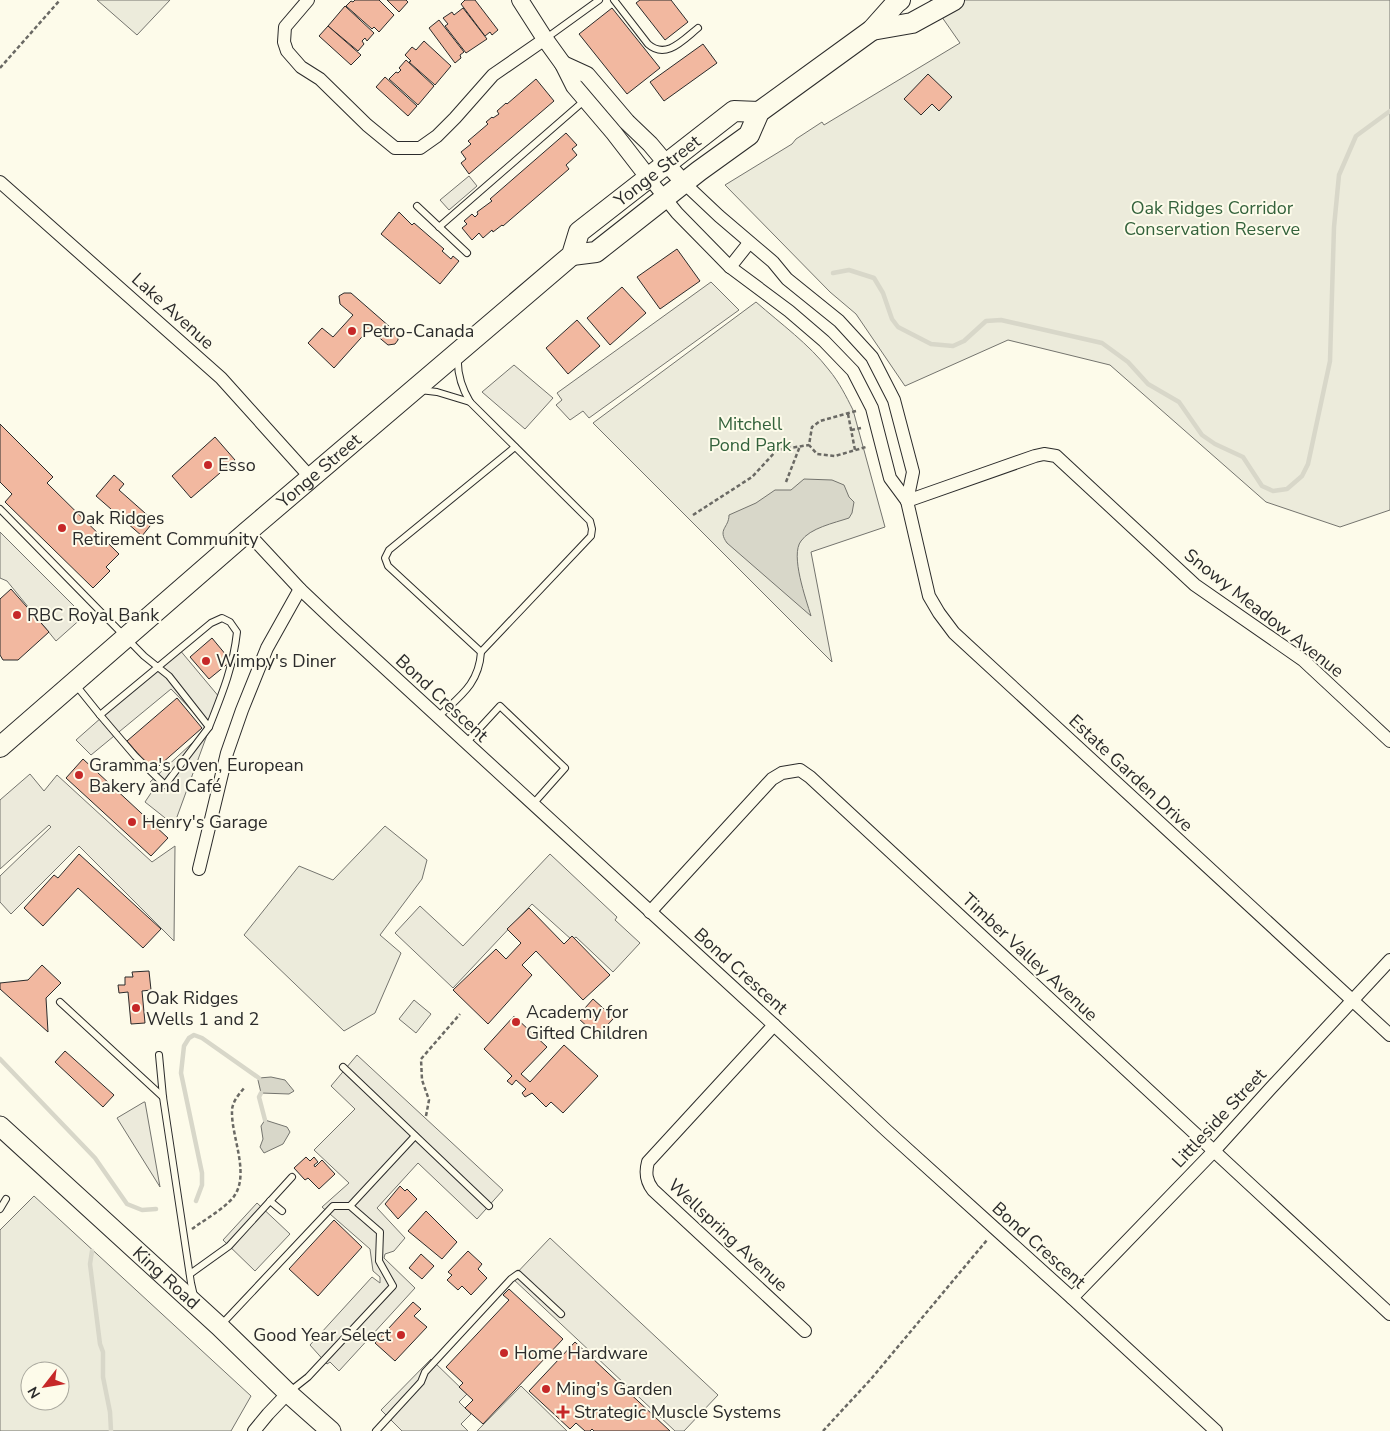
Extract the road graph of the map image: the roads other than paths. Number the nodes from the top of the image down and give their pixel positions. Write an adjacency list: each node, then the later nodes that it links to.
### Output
1 (308, 0): 9 (street)
2 (520, 0): 9 (street)
3 (599, 0): 9 (lane)
4 (614, 0): 7 (lane)
5 (900, 0): 8 (main road)
6 (954, 0): 8 (main road)
7 (698, 28)
8 (872, 30): 12 (main road)
9 (544, 40): 10 (street)
10 (564, 64): 11 (street); 13 (street)
11 (585, 100): 14 (street); 19 (lane)
12 (758, 112): 13 (main road, Yonge Street); 16 (main road, Yonge Street)
13 (666, 164): 14 (main road, Yonge Street); 16 (street)
14 (648, 177): 17 (street, Estate Garden Drive); 22 (main road, Yonge Street)
15 (0, 182): 28 (street, Lake Avenue)
16 (684, 182): 17 (main road, Yonge Street); 20 (street, Estate Garden Drive)
17 (664, 198): 22 (main road, Yonge Street); 23 (street, Estate Garden Drive)
18 (417, 206): 19 (lane)
19 (439, 226): 21 (lane)
20 (749, 243): 23 (street); 29 (street, Estate Garden Drive)
21 (467, 253)
22 (572, 254): 24 (main road, Yonge Street)
23 (730, 267): 29 (street, Estate Garden Drive)
24 (458, 353): 25 (main road, Yonge Street); 26 (lane)
25 (415, 390): 26 (lane); 28 (main road, Yonge Street)
26 (470, 402): 27 (lane)
27 (515, 447): 34 (lane); 34 (lane)
28 (311, 478): 31 (main road, Yonge Street)
29 (907, 501): 40 (street, Snowy Meadow Avenue); 47 (street, Estate Garden Drive)
30 (0, 509): 33 (lane)
31 (247, 532): 32 (street, Bond Crescent); 33 (main road, Yonge Street)
32 (300, 589): 38 (street, Bond Crescent); 44 (street)
33 (126, 637): 35 (lane); 36 (main road, Yonge Street)
34 (481, 652): 38 (lane)
35 (157, 667): 37 (lane); 39 (lane); 39 (lane)
36 (74, 683): 37 (lane); 42 (main road, Yonge Street)
37 (100, 714): 39 (lane)
38 (438, 717): 41 (street, Bond Crescent)
39 (209, 727)
40 (1390, 741)
41 (466, 743): 43 (street, Bond Crescent); 43 (lane)
42 (0, 747)
43 (533, 804): 45 (street, Bond Crescent)
44 (199, 869)
45 (650, 912): 49 (street, Bond Crescent); 56 (street, Timber Valley Avenue)
46 (1390, 960): 47 (street, Littleside Street)
47 (1352, 1000): 50 (street, Estate Garden Drive); 56 (street, Littleside Street)
48 (60, 1002): 53 (lane)
49 (774, 1025): 65 (street, Bond Crescent); 70 (street, Wellspring Avenue)
50 (1390, 1036)
51 (159, 1055): 53 (lane)
52 (343, 1067): 55 (lane)
53 (163, 1097): 64 (lane)
54 (0, 1126): 66 (main road, King Road)
55 (415, 1136): 60 (lane); 61 (lane)
56 (1214, 1151): 65 (street, Littleside Street); 68 (street, Timber Valley Avenue)
57 (292, 1177): 59 (lane)
58 (6, 1199): 62 (lane)
59 (270, 1201): 63 (lane); 64 (lane)
60 (350, 1206): 69 (lane); 71 (lane)
61 (489, 1206)
62 (0, 1209)
63 (282, 1212)
64 (190, 1274): 66 (lane)
65 (1072, 1298): 75 (street, Bond Crescent)
66 (197, 1307): 69 (main road, King Road)
67 (561, 1314): 74 (lane)
68 (1390, 1314)
69 (219, 1326): 71 (main road, King Road)
70 (805, 1331)
71 (288, 1393): 72 (street); 73 (main road, King Road)
72 (254, 1431)
73 (332, 1431)
74 (376, 1431)
75 (1216, 1431)

